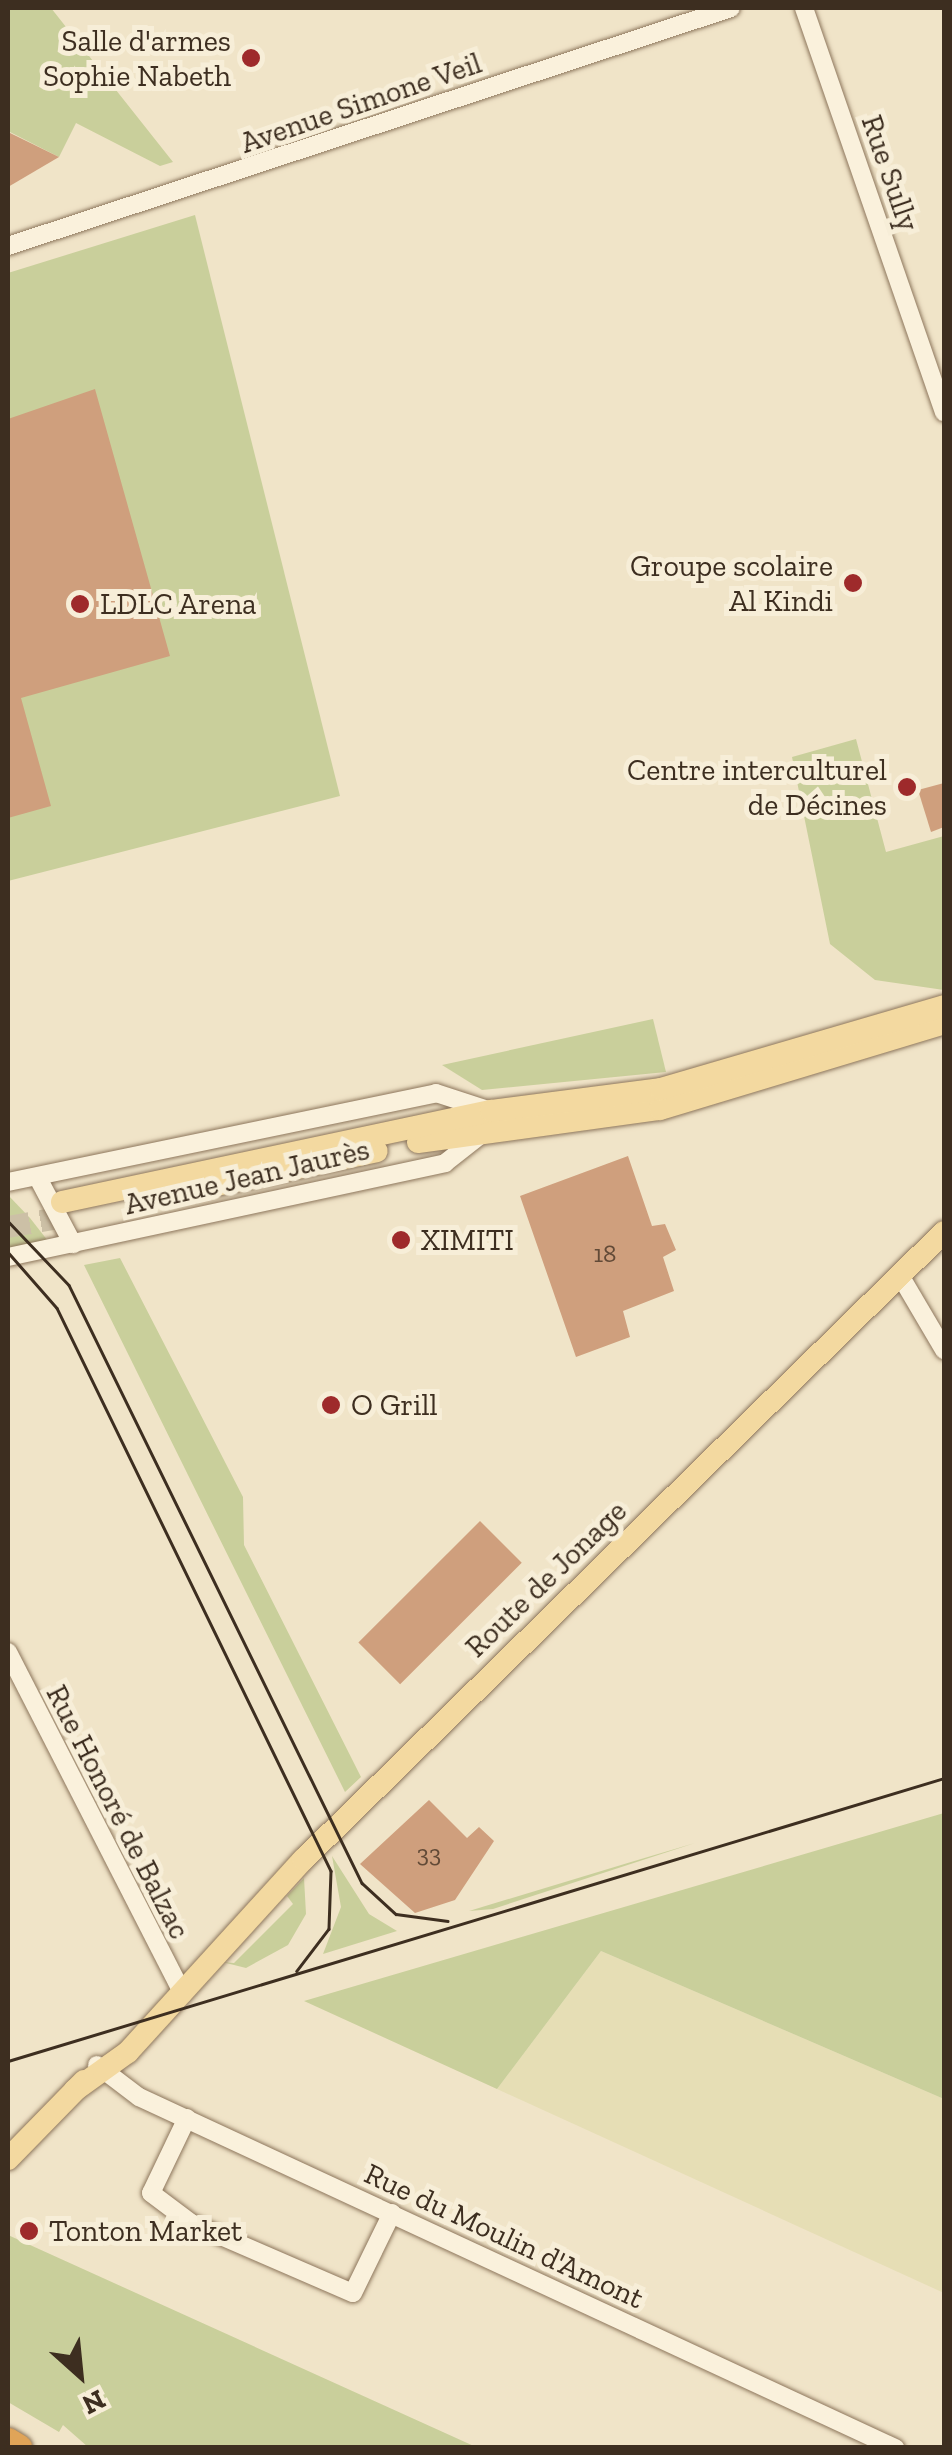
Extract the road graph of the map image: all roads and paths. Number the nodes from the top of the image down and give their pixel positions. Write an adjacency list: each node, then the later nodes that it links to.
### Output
1 (731, 8): 3 (street, Avenue Simone Veil)
2 (804, 8): 4 (street, Rue Sully)
3 (8, 246)
4 (944, 412)
5 (944, 1006): 7 (main road, Avenue Jean Jaurès)
6 (944, 1023): 7 (main road, Avenue Jean Jaurès)
7 (489, 1120): 8 (street, Avenue Jean Jaurès); 10 (main road, Avenue Jean Jaurès); 12 (street, Avenue Jean Jaurès)
8 (38, 1178): 9 (street, Avenue Jean Jaurès); 12 (street)
9 (8, 1182)
10 (66, 1209)
11 (944, 1232): 14 (main road, Route de Jonage)
12 (74, 1244): 13 (street, Avenue Jean Jaurès)
13 (8, 1257)
14 (901, 1276): 15 (street); 17 (main road, Route de Jonage)
15 (944, 1350)
16 (8, 1652): 17 (street, Rue Honoré de Balzac)
17 (184, 1984): 18 (main road, Route de Jonage)
18 (101, 2069): 19 (street, Rue du Moulin d'Amont); 20 (main road, Route de Jonage)
19 (187, 2118): 21 (street, Rue du Moulin d'Amont); 21 (street)
20 (8, 2159)
21 (392, 2213): 24 (street, Rue du Moulin d'Amont)
22 (8, 2442): 23 (highway)
23 (18, 2448)
24 (895, 2448)

